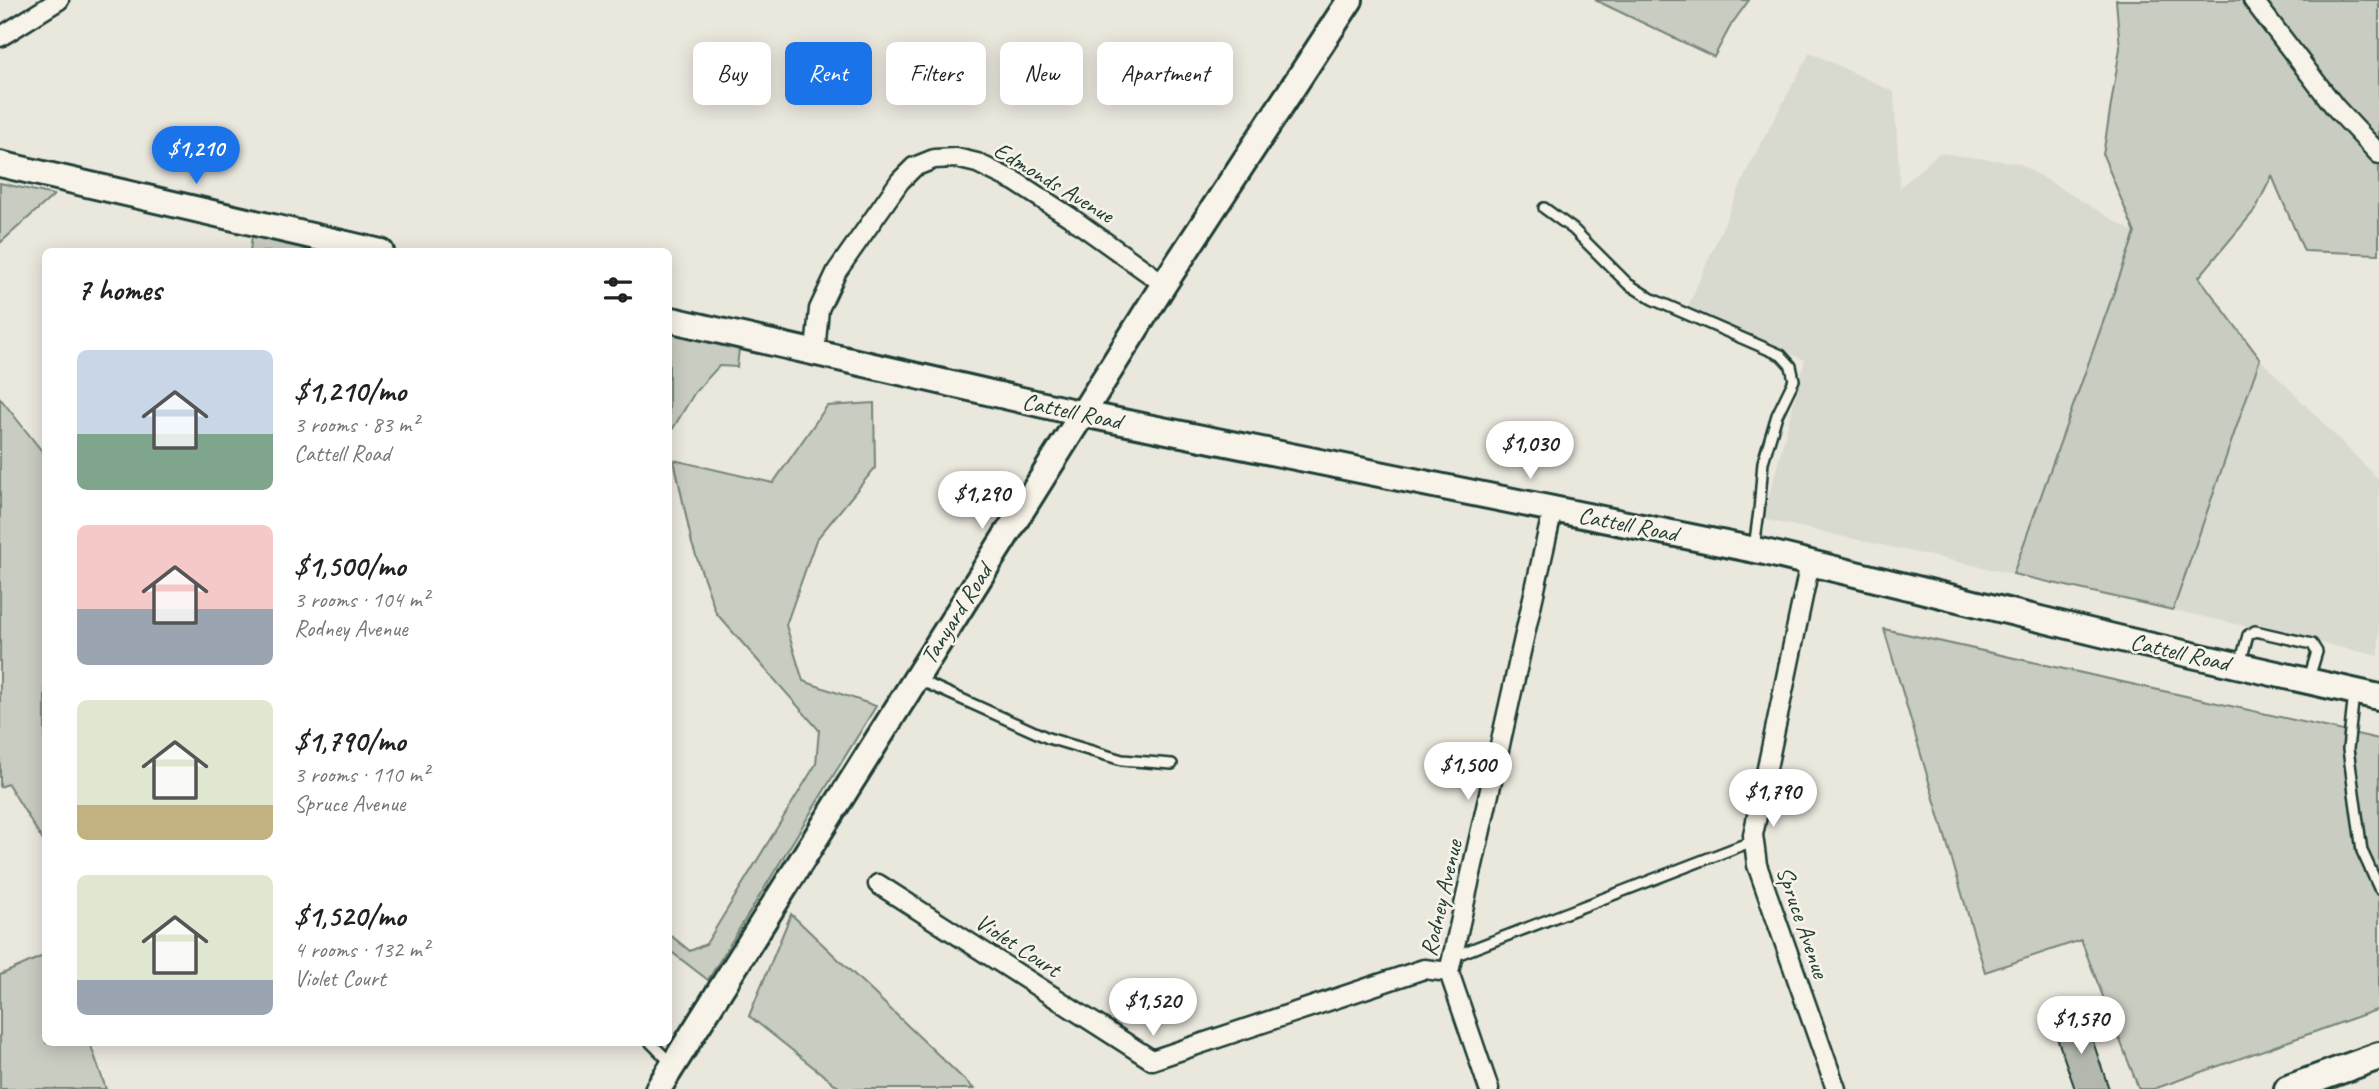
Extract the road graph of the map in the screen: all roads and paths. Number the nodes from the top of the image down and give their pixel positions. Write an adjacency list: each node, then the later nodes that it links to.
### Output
1 (59, 0): 4 (street)
2 (1350, 0): 9 (street, Tanyard Road)
3 (2253, 0): 5 (street)
4 (0, 37)
5 (2379, 154)
6 (0, 164): 8 (street)
7 (1544, 208): 14 (lane)
8 (364, 248)
9 (1164, 284): 11 (street, Edmonds Avenue); 12 (street, Tanyard Road)
10 (672, 319): 11 (street, Cattell Road)
11 (815, 352): 12 (street, Cattell Road)
12 (1083, 414): 13 (street, Cattell Road); 17 (street, Tanyard Road)
13 (1553, 509): 14 (street, Cattell Road); 25 (street, Rodney Avenue)
14 (1754, 550): 15 (street, Cattell Road)
15 (1810, 563): 16 (street, Cattell Road); 22 (street, Spruce Avenue)
16 (2240, 666): 18 (street, Cattell Road); 18 (lane)
17 (916, 678): 21 (lane); 28 (street, Tanyard Road)
18 (2309, 681): 19 (street, Cattell Road)
19 (2354, 692): 20 (street, Cattell Road); 24 (lane)
20 (2379, 697)
21 (1172, 764)
22 (1753, 841): 25 (lane); 31 (street, Spruce Avenue)
23 (878, 884): 25 (street, Violet Court)
24 (2379, 888)
25 (1451, 964): 30 (street, Rodney Avenue)
26 (654, 1046): 28 (lane)
27 (2379, 1056): 32 (main road)
28 (673, 1065): 29 (street, Tanyard Road)
29 (658, 1089)
30 (1489, 1089)
31 (1836, 1089)
32 (2288, 1089)

